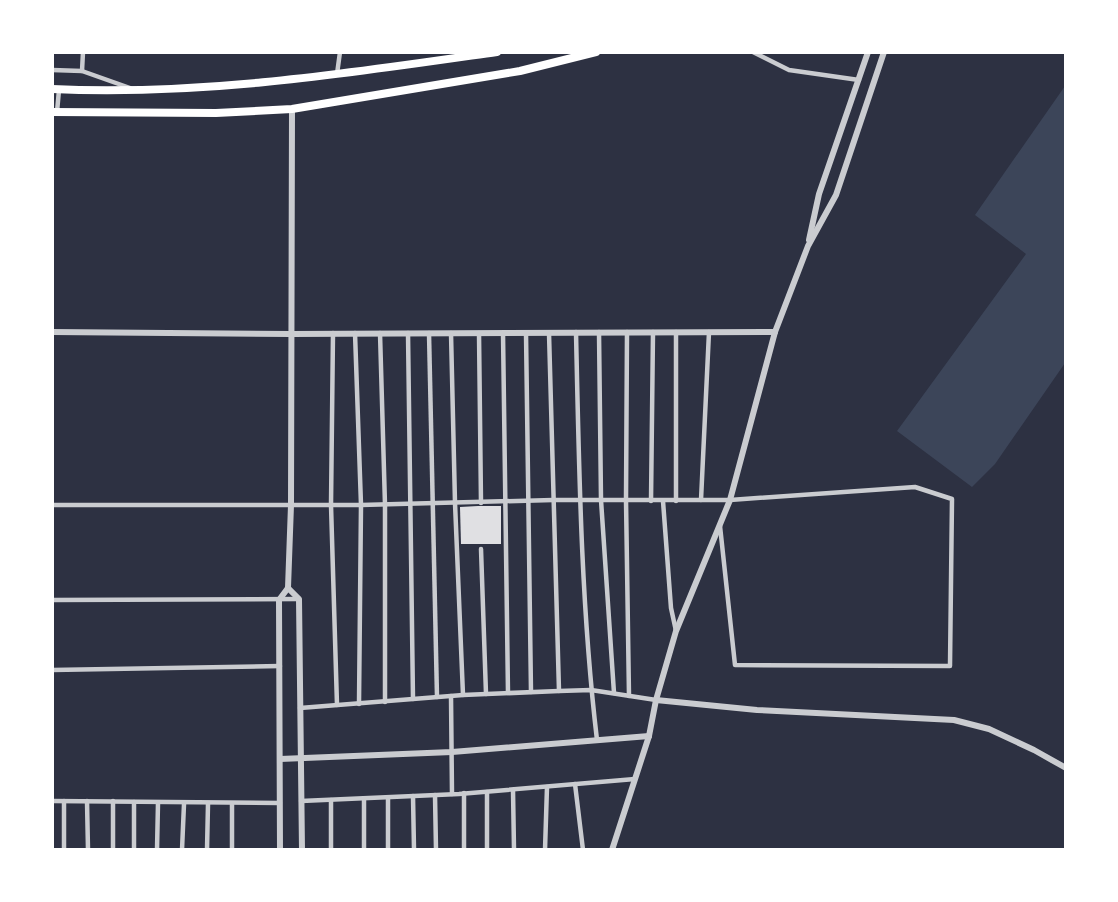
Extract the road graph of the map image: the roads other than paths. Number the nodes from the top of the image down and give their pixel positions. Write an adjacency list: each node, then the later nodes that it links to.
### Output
1 (83, 52): 9 (street)
2 (340, 52): 10 (street)
3 (497, 52): 10 (highway)
4 (596, 52): 14 (highway)
5 (753, 52): 11 (street)
6 (868, 52): 11 (street)
7 (884, 52): 16 (street)
8 (52, 70): 9 (street)
9 (82, 71): 13 (street)
10 (337, 75): 13 (highway)
11 (859, 80): 16 (street)
12 (56, 89): 13 (highway); 15 (street)
13 (138, 90)
14 (292, 109): 15 (highway); 35 (street)
15 (55, 112)
16 (808, 246): 23 (street)
17 (52, 332): 35 (street)
18 (600, 332): 19 (street); 34 (street); 38 (street)
19 (627, 332): 20 (street); 39 (street)
20 (653, 332): 21 (street); 43 (street)
21 (676, 332): 22 (street); 45 (street)
22 (709, 332): 23 (street); 40 (street)
23 (775, 332): 41 (street)
24 (333, 333): 25 (street); 35 (street); 53 (street)
25 (355, 333): 26 (street); 54 (street)
26 (380, 333): 27 (street); 55 (street)
27 (408, 333): 28 (street); 49 (street)
28 (429, 333): 29 (street); 50 (street)
29 (451, 333): 30 (street); 46 (street)
30 (479, 333): 31 (street); 47 (street)
31 (503, 333): 32 (street); 48 (street)
32 (526, 333): 33 (street); 42 (street)
33 (549, 333): 34 (street); 36 (street)
34 (576, 333): 37 (street)
35 (291, 334): 52 (street)
36 (553, 500): 37 (street); 42 (street); 66 (street)
37 (579, 500): 38 (street); 65 (street)
38 (601, 500): 39 (street); 69 (street)
39 (626, 500): 43 (street); 73 (street)
40 (700, 500): 41 (street); 45 (street)
41 (730, 500): 56 (street); 56 (street)
42 (529, 501): 48 (street); 67 (street)
43 (651, 501): 44 (street)
44 (663, 501): 45 (street); 62 (street)
45 (676, 501)
46 (455, 503): 47 (street); 50 (street); 71 (street)
47 (481, 503): 48 (street)
48 (505, 503): 68 (street)
49 (410, 504): 50 (street); 55 (street); 75 (street)
50 (432, 504): 74 (street)
51 (52, 505): 52 (street)
52 (291, 505): 53 (street); 58 (street)
53 (331, 505): 54 (street); 79 (street)
54 (362, 505): 55 (street); 78 (street)
55 (385, 505): 77 (street)
56 (719, 525): 62 (street)
57 (481, 549): 70 (street)
58 (288, 588): 59 (street); 61 (street)
59 (299, 599): 61 (street); 80 (street)
60 (52, 600): 61 (street)
61 (279, 600): 63 (street)
62 (676, 631): 76 (street)
63 (280, 666): 64 (street); 84 (street)
64 (52, 670)
65 (591, 690): 66 (street); 69 (street); 82 (street)
66 (559, 691): 67 (street)
67 (531, 692): 68 (street)
68 (508, 693): 70 (street)
69 (614, 693): 73 (street)
70 (486, 694): 71 (street)
71 (463, 695): 72 (street)
72 (451, 696): 74 (street); 83 (street)
73 (629, 696): 76 (street)
74 (438, 697): 75 (street)
75 (413, 699): 77 (street)
76 (656, 700): 81 (street); 86 (street)
77 (385, 702): 78 (street)
78 (359, 704): 79 (street)
79 (337, 705): 80 (street)
80 (300, 708): 85 (street)
81 (649, 736): 82 (street); 87 (street)
82 (597, 740): 83 (street)
83 (452, 752): 85 (street); 93 (street)
84 (280, 759): 85 (street); 106 (street)
85 (301, 759): 103 (street)
86 (1065, 768)
87 (635, 778): 88 (street); 130 (street)
88 (575, 784): 89 (street); 129 (street)
89 (547, 787): 90 (street); 128 (street)
90 (513, 790): 91 (street); 127 (street)
91 (488, 792): 92 (street); 126 (street)
92 (464, 793): 93 (street); 125 (street)
93 (452, 794): 94 (street)
94 (435, 795): 95 (street); 124 (street)
95 (413, 796): 96 (street); 123 (street)
96 (388, 798): 97 (street); 122 (street)
97 (364, 799): 98 (street); 121 (street)
98 (331, 800): 103 (street); 120 (street)
99 (52, 801): 100 (street)
100 (64, 801): 101 (street); 110 (street)
101 (87, 801): 102 (street); 111 (street)
102 (113, 801): 104 (street); 112 (street)
103 (301, 801): 119 (street)
104 (134, 802): 105 (street); 113 (street)
105 (159, 803): 107 (street); 114 (street)
106 (280, 803): 109 (street); 118 (street)
107 (184, 804): 108 (street); 115 (street)
108 (208, 804): 109 (street); 116 (street)
109 (232, 804): 117 (street)
110 (64, 849)
111 (88, 849)
112 (113, 849)
113 (134, 849)
114 (157, 849)
115 (182, 849)
116 (207, 849)
117 (232, 849)
118 (280, 849)
119 (302, 849)
120 (331, 849)
121 (364, 849)
122 (388, 849)
123 (414, 849)
124 (436, 849)
125 (464, 849)
126 (487, 849)
127 (514, 849)
128 (544, 849)
129 (583, 849)
130 (612, 849)

